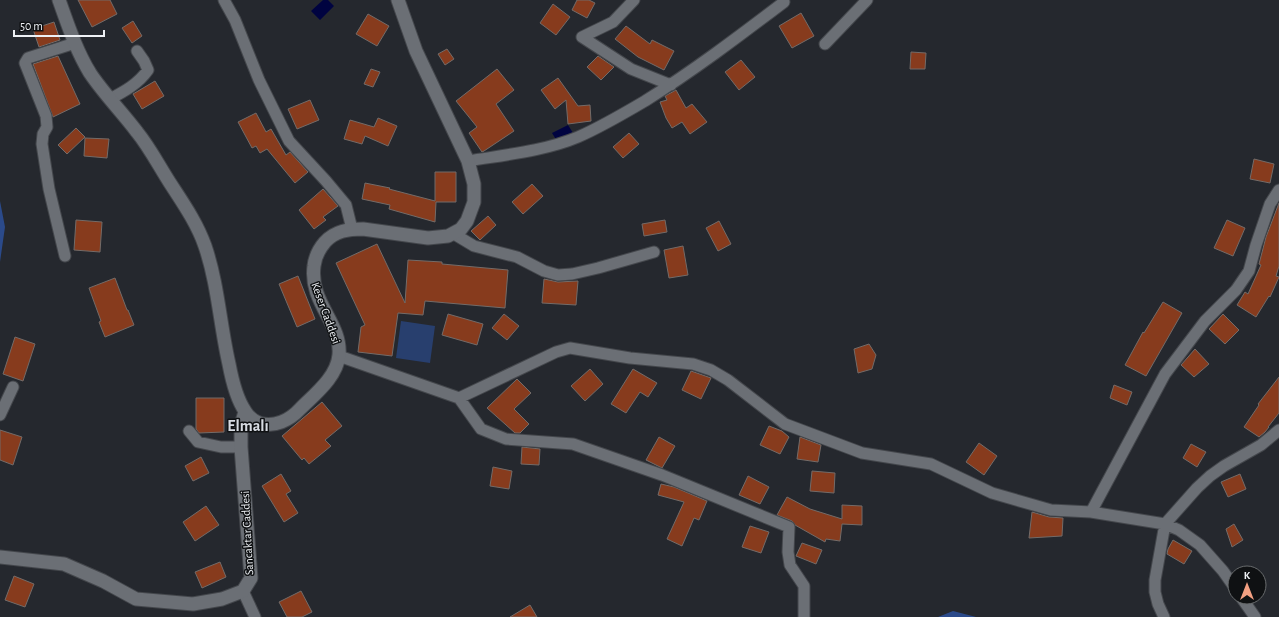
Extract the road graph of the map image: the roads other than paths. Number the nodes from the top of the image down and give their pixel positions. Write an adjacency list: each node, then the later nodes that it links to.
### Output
1 (59, 0): 7 (street)
2 (224, 0): 15 (street)
3 (398, 0): 12 (street)
4 (634, 0): 10 (street)
5 (867, 0): 8 (street)
6 (784, 2): 10 (street)
7 (75, 43): 11 (street); 18 (street)
8 (824, 44)
9 (137, 51): 11 (street)
10 (671, 85): 12 (street)
11 (110, 100): 22 (street)
12 (468, 161): 16 (street)
13 (1279, 190): 14 (street)
14 (1275, 206): 27 (street)
15 (352, 229): 16 (street, Keser Caddesi); 19 (street, Keser Caddesi)
16 (454, 234): 17 (street)
17 (654, 252)
18 (64, 256)
19 (339, 356): 21 (street); 22 (street, Keser Caddesi)
20 (13, 387): 23 (street)
21 (459, 398): 27 (street); 34 (street)
22 (245, 412): 26 (street, Sancaktar Caddesi)
23 (0, 415)
24 (1279, 430): 28 (street)
25 (189, 431): 26 (street)
26 (241, 447): 31 (street, Sancaktar Caddesi)
27 (1091, 512): 28 (street)
28 (1165, 524): 30 (street); 35 (street)
29 (0, 557): 31 (street, Sancaktar Caddesi)
30 (1227, 577)
31 (243, 591): 33 (street)
32 (1247, 605): 36 (street)
33 (255, 617)
34 (804, 617)
35 (1164, 617)
36 (1255, 617)

